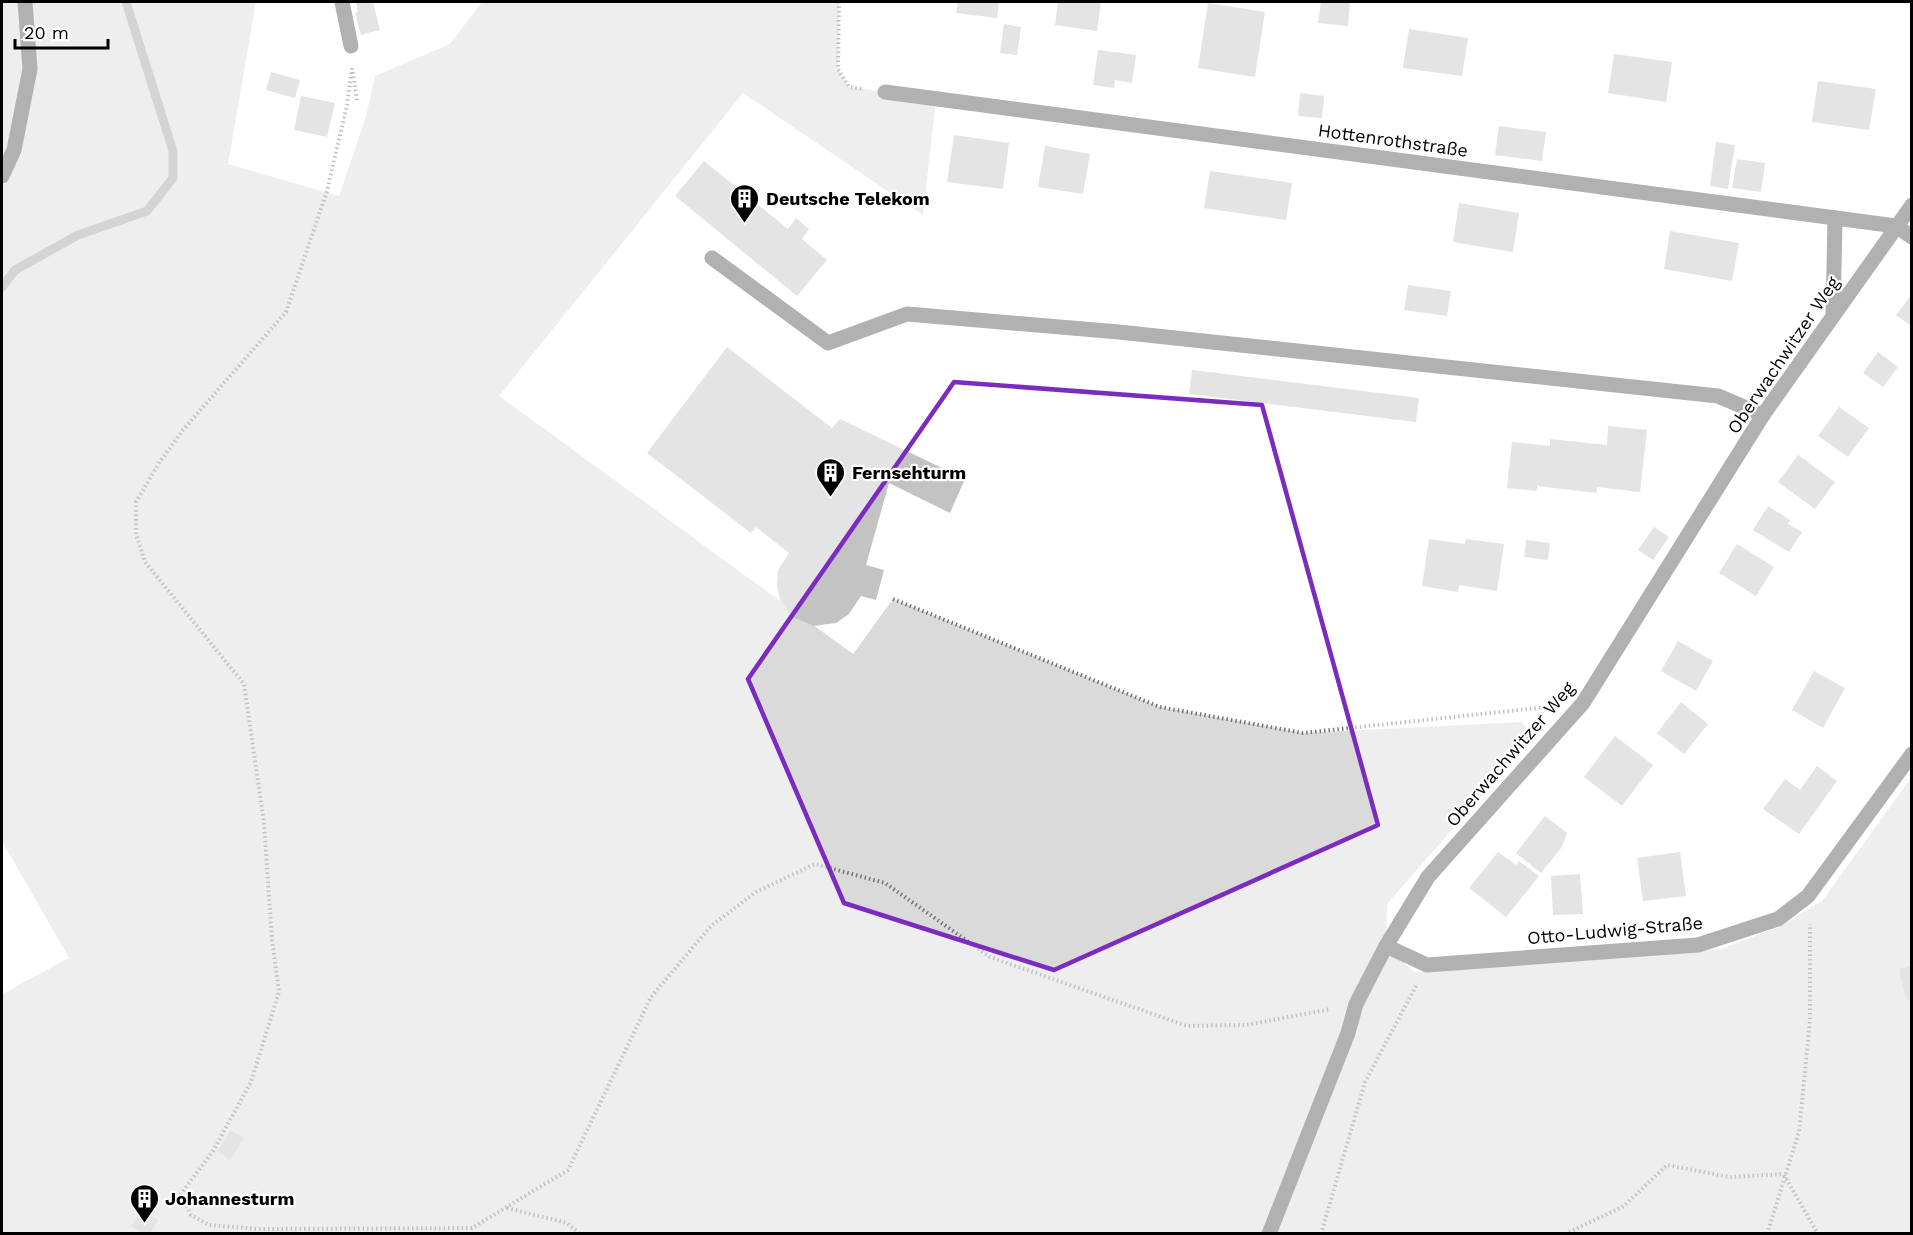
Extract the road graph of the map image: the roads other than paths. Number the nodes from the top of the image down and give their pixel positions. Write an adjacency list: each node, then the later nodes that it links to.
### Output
1 (25, 2): 5 (street)
2 (342, 2): 3 (street)
3 (351, 46)
4 (885, 92): 7 (street, Hottenrothstraße)
5 (2, 176)
6 (1911, 205): 8 (street, Oberwachwitzer Weg)
7 (1834, 218): 8 (street, Hottenrothstraße); 11 (street)
8 (1896, 226): 9 (street); 11 (street, Oberwachwitzer Weg)
9 (1911, 237)
10 (712, 258): 12 (street)
11 (1833, 316): 12 (street, Oberwachwitzer Weg)
12 (1763, 415): 14 (street, Oberwachwitzer Weg)
13 (1911, 754): 14 (street, Otto-Ludwig-Straße)
14 (1386, 946): 15 (street, Oberwachwitzer Weg)
15 (1269, 1233)

